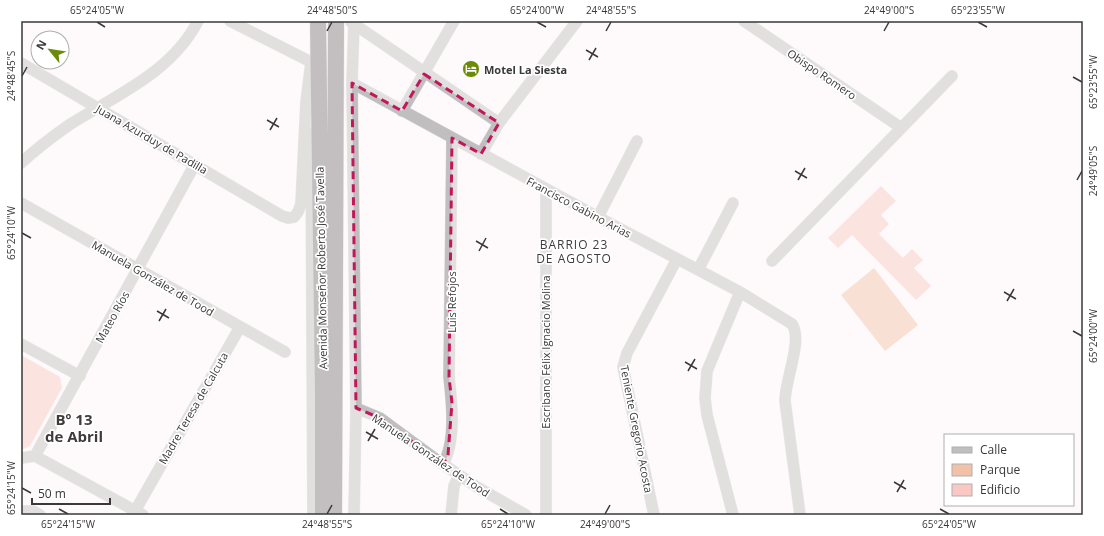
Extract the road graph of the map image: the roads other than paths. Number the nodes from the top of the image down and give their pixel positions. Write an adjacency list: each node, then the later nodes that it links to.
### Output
1 (198, 21): 14 (street)
2 (230, 21): 9 (street)
3 (316, 21): 9 (street); 45 (highway, Avenida Monseñor Roberto José Tavella)
4 (336, 21): 46 (highway, Avenida Monseñor Roberto José Tavella)
5 (454, 21): 11 (street)
6 (577, 21): 16 (street)
7 (744, 21): 17 (street, Obispo Romero)
8 (353, 22): 11 (street); 13 (street)
9 (311, 62): 22 (street, Juana Azurduy de Padilla); 44 (street)
10 (21, 63): 14 (street, Juana Azurduy de Padilla)
11 (424, 74): 15 (street); 16 (street)
12 (952, 76): 17 (street)
13 (352, 83): 15 (street, Francisco Gabino Arias); 36 (street)
14 (99, 107): 21 (street); 22 (street, Juana Azurduy de Padilla)
15 (402, 111): 18 (street, Francisco Gabino Arias)
16 (499, 123): 20 (street)
17 (900, 127): 28 (street)
18 (452, 138): 20 (street, Francisco Gabino Arias); 39 (street, Luis Refojos)
19 (637, 141): 26 (street)
20 (481, 154): 23 (street, Francisco Gabino Arias)
21 (21, 164)
22 (195, 164): 29 (street, Mateo Ríos)
23 (546, 189): 26 (street, Francisco Gabino Arias); 50 (street, Escribano Félix Ignacio Molina)
24 (21, 203): 29 (street, Manuela González de Tood)
25 (733, 203): 30 (street)
26 (598, 217): 27 (street, Francisco Gabino Arias)
27 (677, 259): 30 (street, Francisco Gabino Arias); 51 (street, Teniente Gregorio Acosta)
28 (772, 261)
29 (138, 269): 32 (street, Manuela González de Tood); 35 (street, Mateo Ríos)
30 (698, 270): 31 (street, Francisco Gabino Arias)
31 (740, 292): 52 (street); 53 (street, Francisco Gabino Arias)
32 (240, 327): 34 (street, Manuela González de Tood); 42 (street, Madre Teresa de Calcuta)
33 (21, 344): 35 (street)
34 (285, 352)
35 (80, 376): 37 (street, Mateo Ríos)
36 (356, 408): 39 (street, Manuela González de Tood); 47 (street)
37 (35, 456): 38 (street); 42 (street)
38 (21, 458)
39 (443, 464): 40 (street, Manuela González de Tood)
40 (459, 475): 48 (street); 49 (street, Manuela González de Tood)
41 (21, 511): 43 (street)
42 (139, 513)
43 (40, 515)
44 (313, 515)
45 (323, 515)
46 (334, 515)
47 (354, 515)
48 (451, 515)
49 (526, 515)
50 (546, 515)
51 (654, 515)
52 (733, 515)
53 (800, 515)

